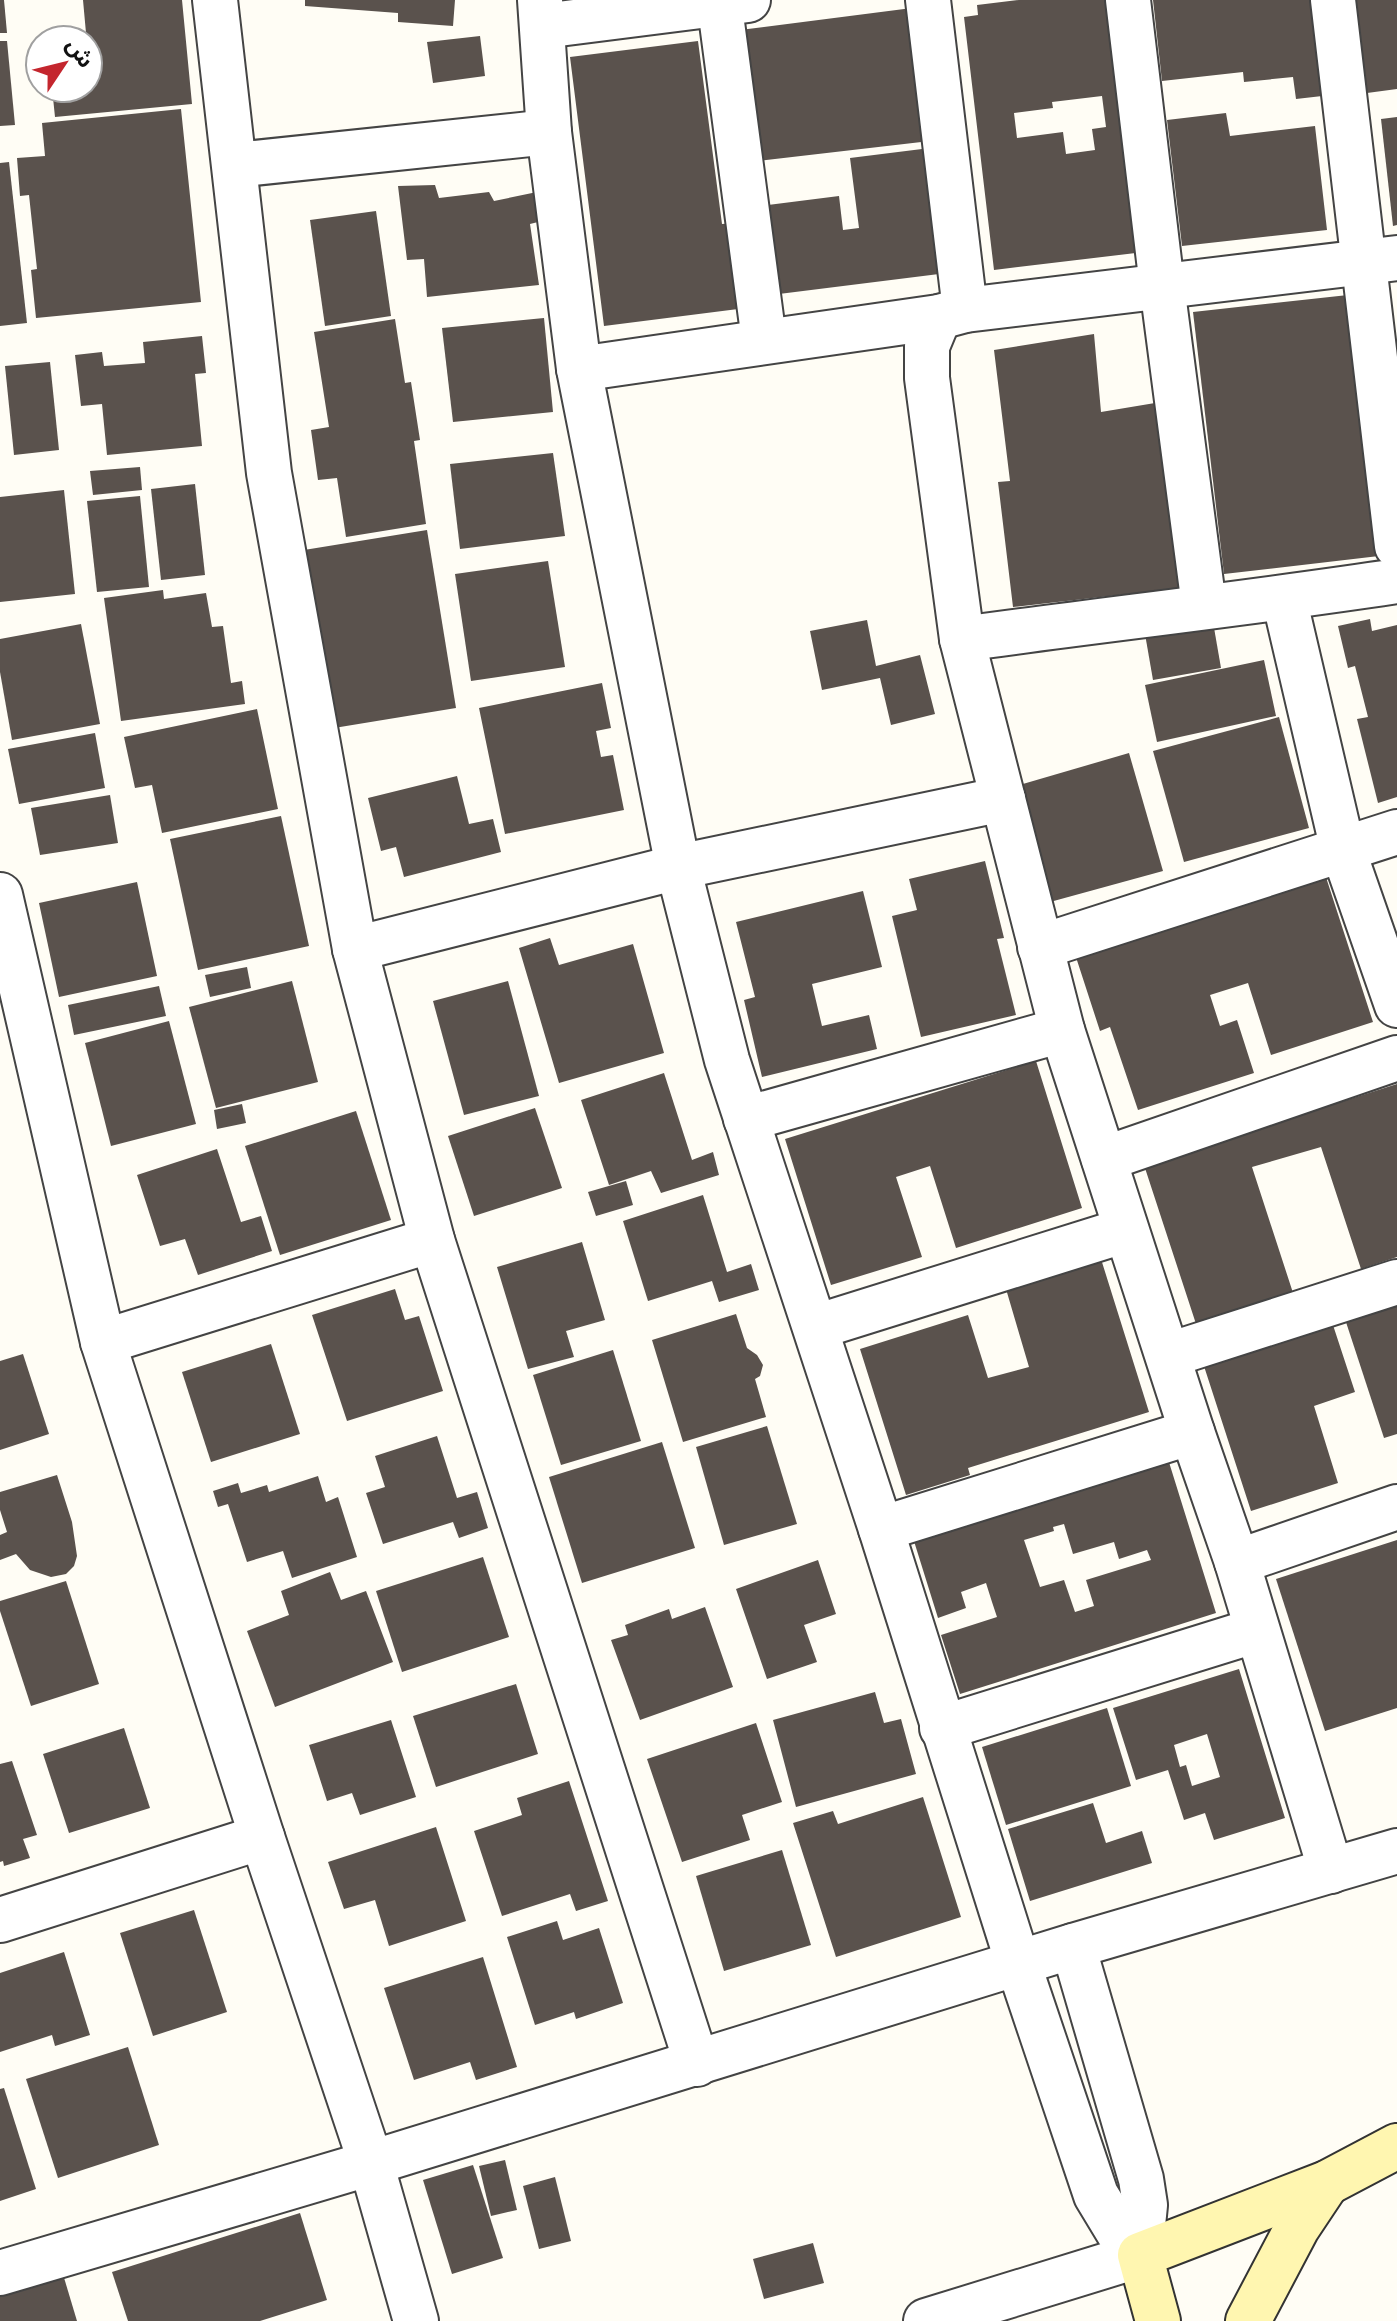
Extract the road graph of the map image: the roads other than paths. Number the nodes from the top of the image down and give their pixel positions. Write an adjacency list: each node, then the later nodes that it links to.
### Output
1 (215, 0): 8 (street)
2 (928, 0): 11 (street)
3 (1128, 0): 10 (street)
4 (1333, 0): 9 (street)
5 (730, 1): 6 (street); 12 (street)
6 (542, 13): 7 (street)
7 (549, 132): 8 (street); 13 (street)
8 (235, 165): 25 (street)
9 (1380, 260): 10 (street); 14 (street)
10 (1162, 286): 11 (street); 17 (street)
11 (952, 313): 12 (street); 18 (street)
12 (764, 340): 13 (street)
13 (579, 369): 22 (street)
14 (1397, 546)
15 (1397, 581): 16 (street)
16 (1284, 598): 17 (street); 21 (street)
17 (1204, 606): 18 (street)
18 (962, 639): 19 (street)
19 (1003, 799): 22 (street); 24 (street)
20 (1397, 832): 21 (street)
21 (1343, 850): 24 (street); 26 (street)
22 (678, 867): 25 (street); 29 (street)
23 (0, 895): 35 (street)
24 (1040, 947): 27 (street)
25 (355, 949): 32 (street)
26 (1397, 1005)
27 (1062, 1030): 29 (street); 30 (street)
28 (1397, 1058): 30 (street)
29 (746, 1119): 34 (street)
30 (1104, 1159): 31 (street)
31 (1126, 1230): 34 (street); 36 (street)
32 (432, 1240): 35 (street); 49 (street)
33 (1397, 1282): 36 (street)
34 (816, 1327): 39 (street)
35 (103, 1342): 43 (street)
36 (1169, 1355): 37 (street)
37 (1192, 1432): 39 (street); 40 (street)
38 (1397, 1507): 40 (street)
39 (881, 1529): 42 (street)
40 (1237, 1562): 41 (street)
41 (1257, 1630): 42 (street); 45 (street)
42 (942, 1728): 48 (street)
43 (262, 1837): 46 (street); 51 (street)
44 (1397, 1851): 45 (street)
45 (1331, 1871): 47 (street)
46 (0, 1920)
47 (1073, 1946): 48 (street); 53 (street)
48 (1018, 1963): 49 (street); 53 (street)
49 (697, 2064): 51 (street)
50 (1397, 2146): 52 (main road)
51 (371, 2163): 54 (street); 55 (street)
52 (1327, 2183): 53 (main road); 58 (main road)
53 (1140, 2255): 56 (street); 57 (main road)
54 (0, 2273)
55 (416, 2321)
56 (926, 2321)
57 (1158, 2321)
58 (1248, 2321)

